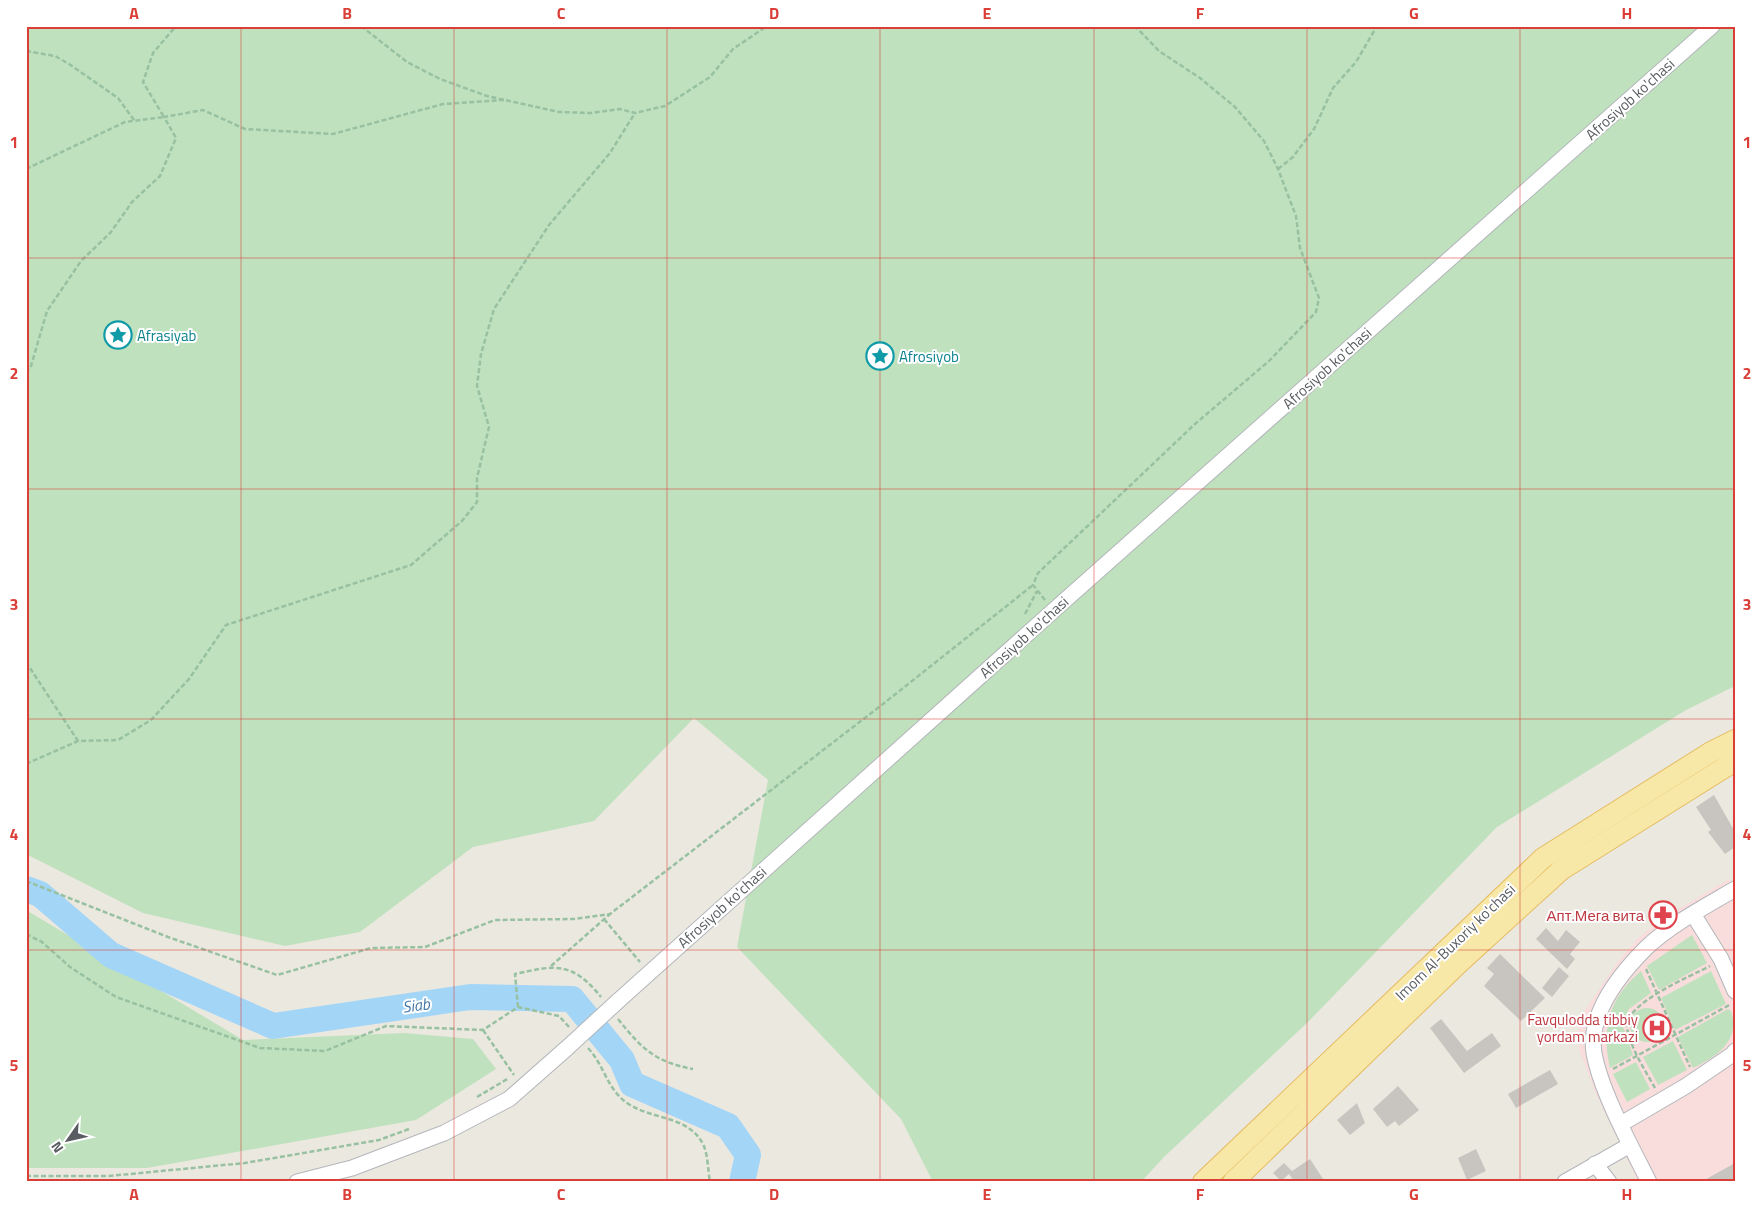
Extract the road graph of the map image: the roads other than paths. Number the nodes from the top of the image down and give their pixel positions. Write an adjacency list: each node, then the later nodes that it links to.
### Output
1 (1712, 26): 11 (street, Afrosiyob ko'chasi, bridge)
2 (1735, 740): 12 (main road, Imom Al-Buxoriy ko'chasi)
3 (1735, 761): 13 (main road, Imom Al-Buxoriy ko'chasi)
4 (1735, 889): 5 (street)
5 (1693, 914): 6 (street); 8 (street)
6 (1735, 990)
7 (1735, 1051): 8 (street)
8 (1621, 1124): 9 (street)
9 (1630, 1144): 10 (street); 16 (street)
10 (1596, 1164): 14 (street); 15 (street)
11 (297, 1182)
12 (1203, 1182)
13 (1233, 1182)
14 (1564, 1182)
15 (1609, 1182)
16 (1649, 1182)

